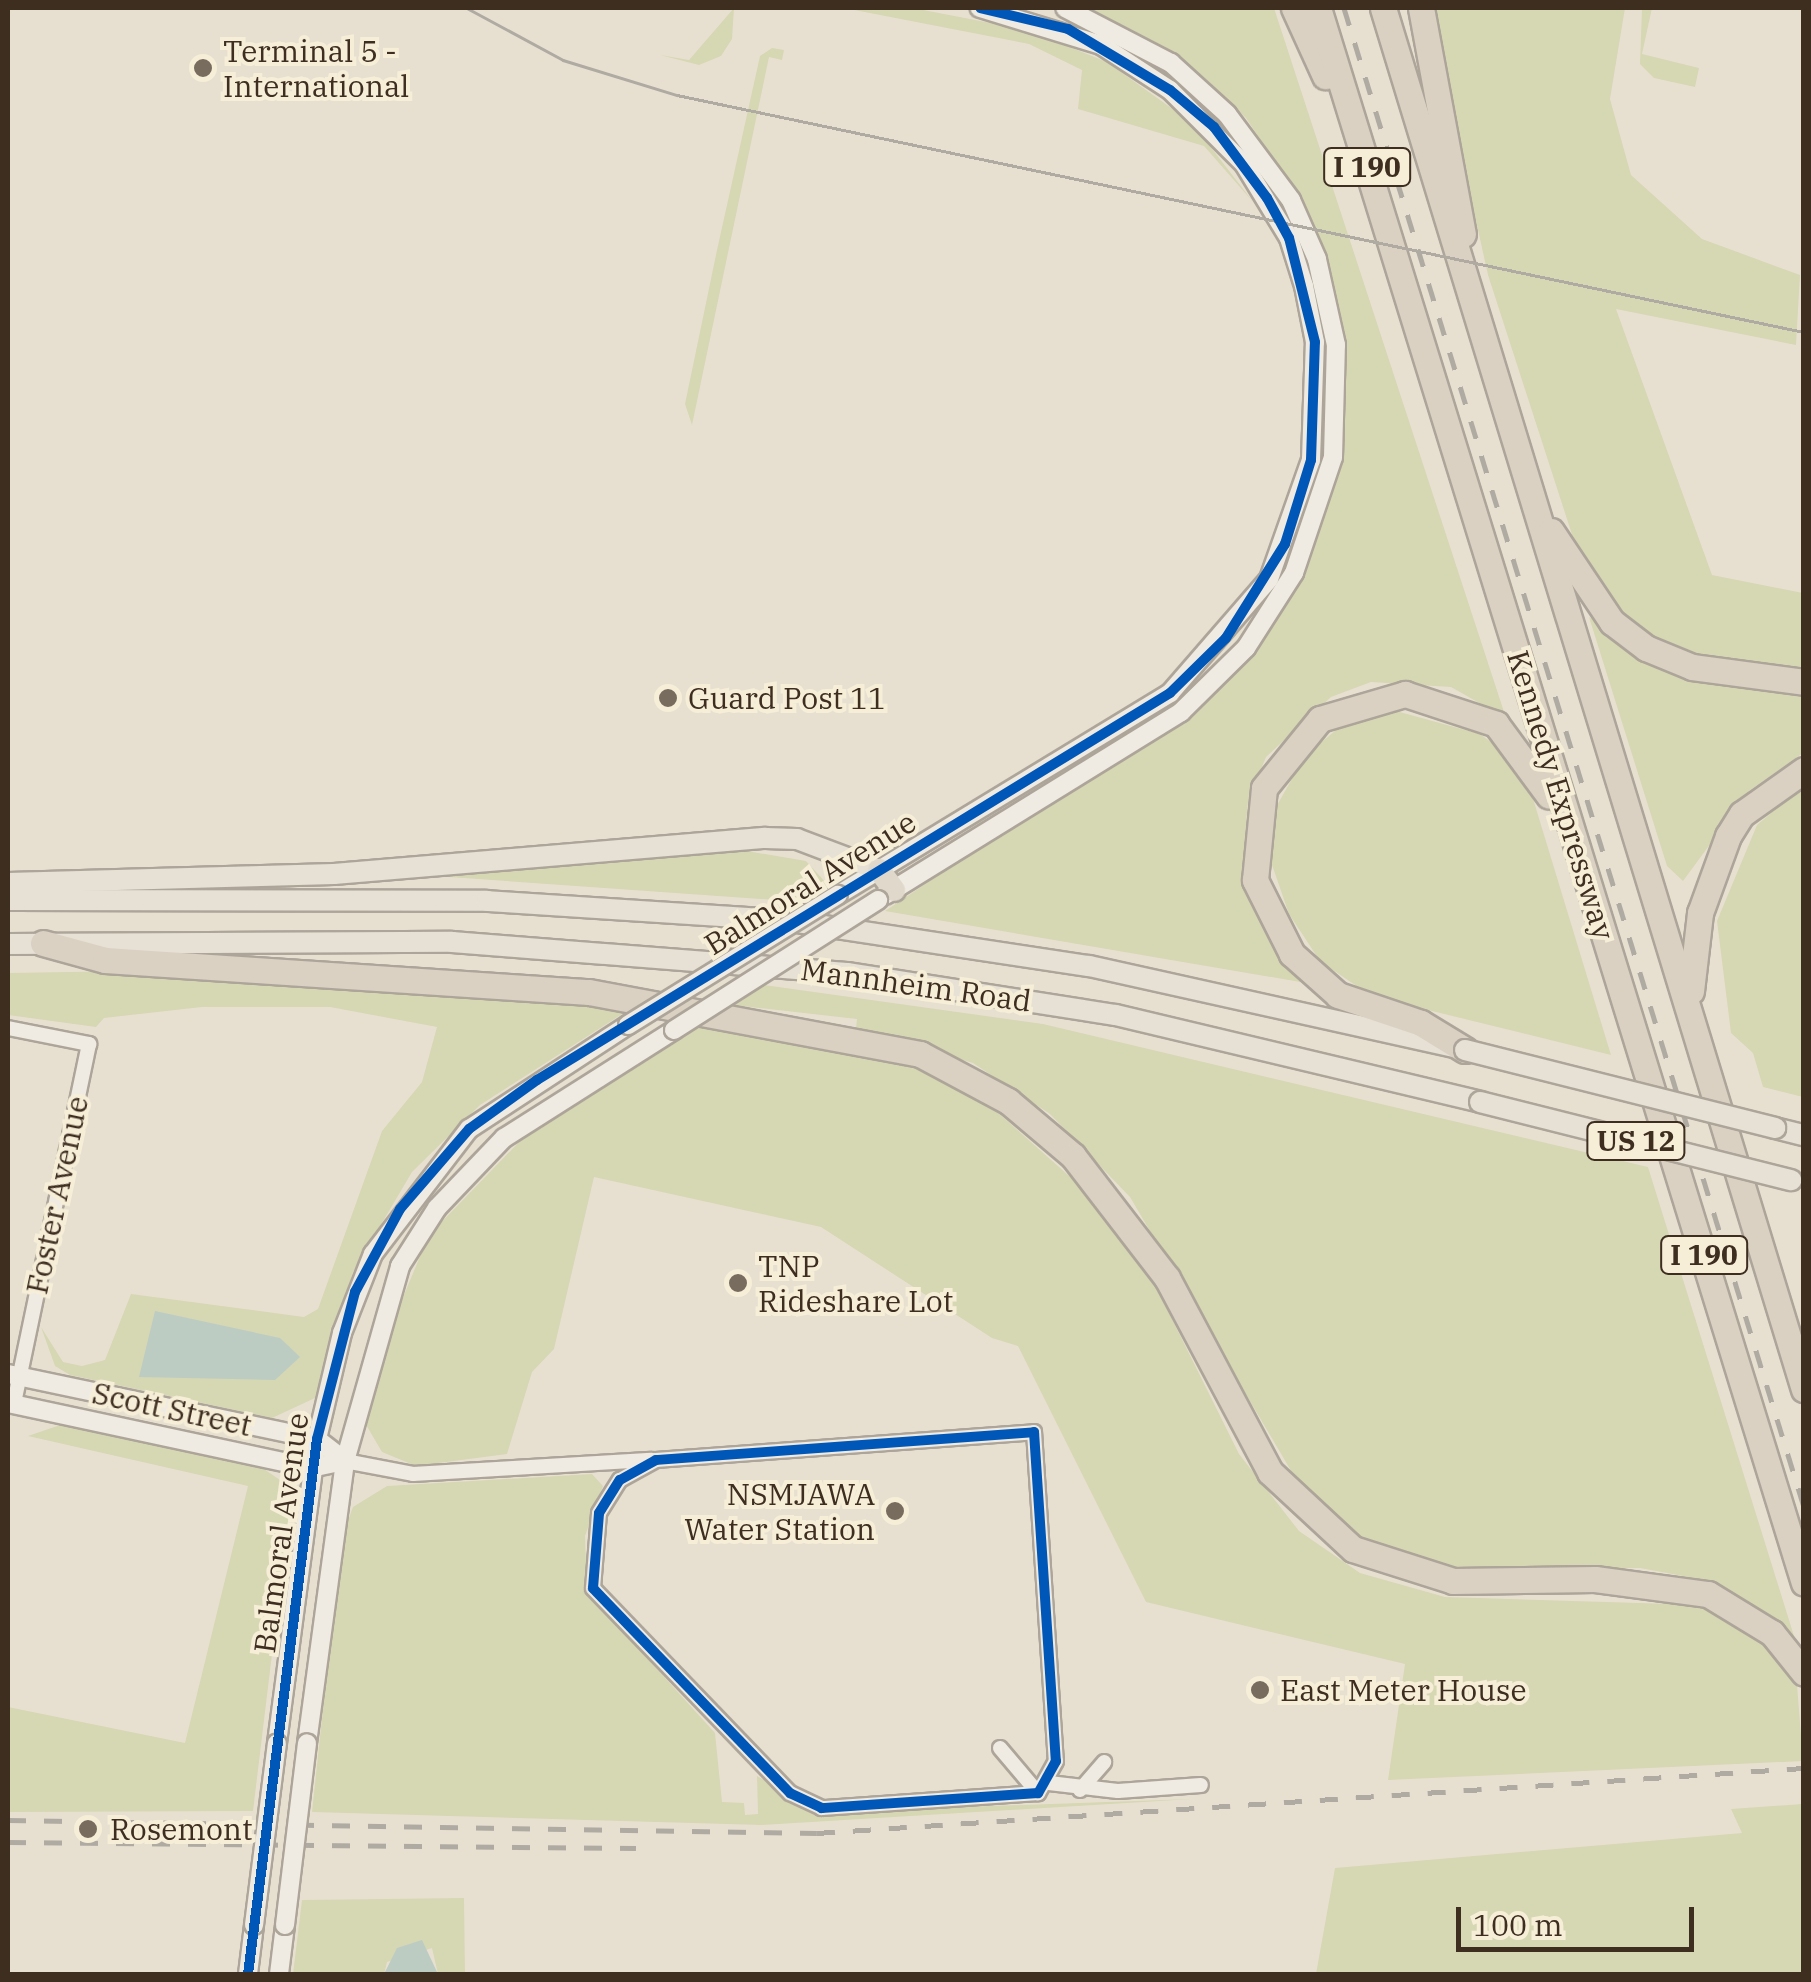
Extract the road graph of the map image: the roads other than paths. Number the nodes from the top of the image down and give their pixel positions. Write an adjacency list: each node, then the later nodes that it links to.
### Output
1 (980, 8): 12 (street, Balmoral Avenue)
2 (1065, 8): 14 (street, Balmoral Avenue)
3 (1294, 8): 7 (highway)
4 (1318, 8): 7 (highway, Kennedy Expressway / I 190)
5 (1383, 8): 8 (highway, Kennedy Expressway / I 190)
6 (1421, 8): 8 (highway)
7 (1372, 184): 16 (highway, Kennedy Expressway / I 190)
8 (1466, 279): 9 (highway, Kennedy Expressway / I 190)
9 (1529, 491): 10 (highway); 20 (highway, Kennedy Expressway / I 190)
10 (1804, 682)
11 (1804, 770): 20 (highway)
12 (879, 870): 13 (main road); 14 (highway); 29 (street, Balmoral Avenue, bridge)
13 (8, 882)
14 (886, 895): 31 (street, Balmoral Avenue, bridge)
15 (8, 900): 21 (main road, Mannheim Road / US 12)
16 (1602, 928): 21 (highway); 33 (highway, Kennedy Expressway / I 190)
17 (43, 943): 18 (main road, Mannheim Road / US 12); 23 (main road, Mannheim Road / US 12, bridge); 34 (highway)
18 (8, 944)
19 (8, 1028): 26 (street, Foster Avenue)
20 (1695, 1030): 24 (highway, Kennedy Expressway / I 190)
21 (1465, 1050): 22 (main road, Mannheim Road / US 12, bridge)
22 (1804, 1135)
23 (1797, 1181)
24 (1776, 1289): 25 (highway); 27 (highway, Kennedy Expressway / I 190)
25 (1804, 1328)
26 (13, 1375): 28 (street, Foster Avenue); 29 (street, Scott Street)
27 (1804, 1390)
28 (10, 1404): 32 (street, Scott Street)
29 (317, 1439): 31 (street, Scott Street); 32 (street, Balmoral Avenue)
30 (656, 1460): 31 (street); 38 (street); 38 (street)
31 (345, 1462): 32 (street, Scott Street); 41 (street, Balmoral Avenue, bridge)
32 (311, 1468): 40 (street, Balmoral Avenue, bridge)
33 (1804, 1583)
34 (1804, 1673)
35 (1000, 1748): 38 (street)
36 (1104, 1762): 39 (street)
37 (1200, 1785): 39 (street)
38 (1043, 1788): 39 (street)
39 (1080, 1790)
40 (248, 1974)
41 (280, 1974)

